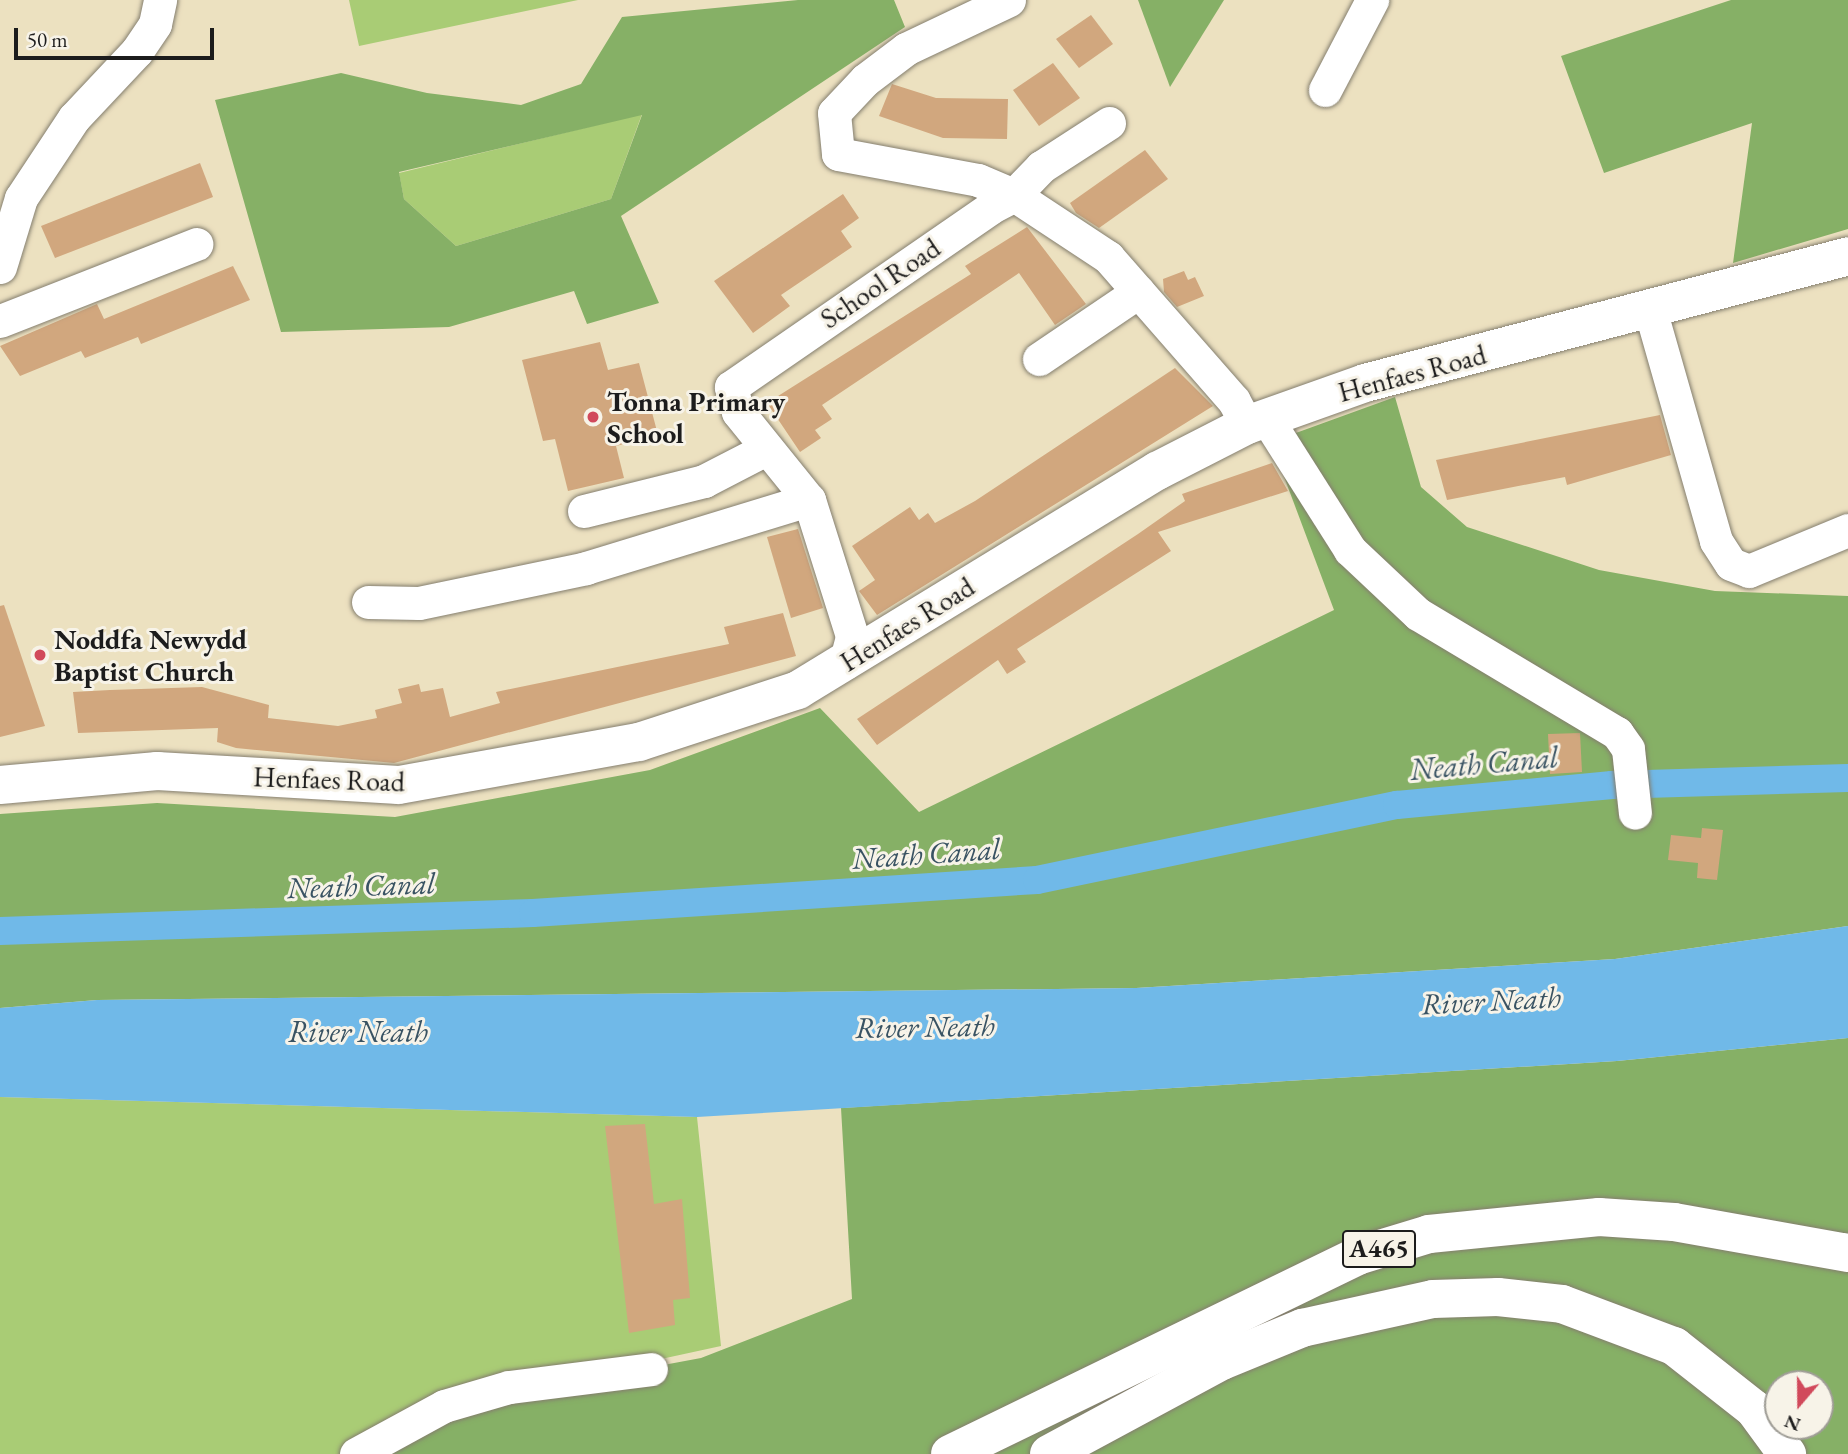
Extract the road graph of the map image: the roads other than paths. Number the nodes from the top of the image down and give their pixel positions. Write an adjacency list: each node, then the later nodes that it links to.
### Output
1 (160, 0): 9 (street)
2 (1010, 0): 6 (street)
3 (1372, 0): 4 (street)
4 (1325, 90)
5 (1109, 122): 6 (street)
6 (1014, 195): 10 (street); 15 (street, School Road)
7 (196, 244): 12 (street)
8 (1848, 256): 11 (main road, Henfaes Road)
9 (0, 267)
10 (1138, 292): 13 (street); 14 (street)
11 (1650, 309): 14 (main road, Henfaes Road); 18 (street)
12 (0, 321)
13 (1040, 359)
14 (1257, 422): 20 (main road, Henfaes Road); 22 (street)
15 (766, 449): 16 (street, School Road); 17 (street)
16 (809, 500): 19 (street); 20 (street, School Road)
17 (584, 511)
18 (1848, 530)
19 (368, 602)
20 (845, 663): 21 (main road, Henfaes Road)
21 (0, 785)
22 (1634, 794)
23 (1848, 1253): 26 (main road, A465)
24 (651, 1369): 25 (street)
25 (356, 1454)
26 (950, 1454)
27 (1049, 1454): 28 (main road, A465)
28 (1787, 1454)

